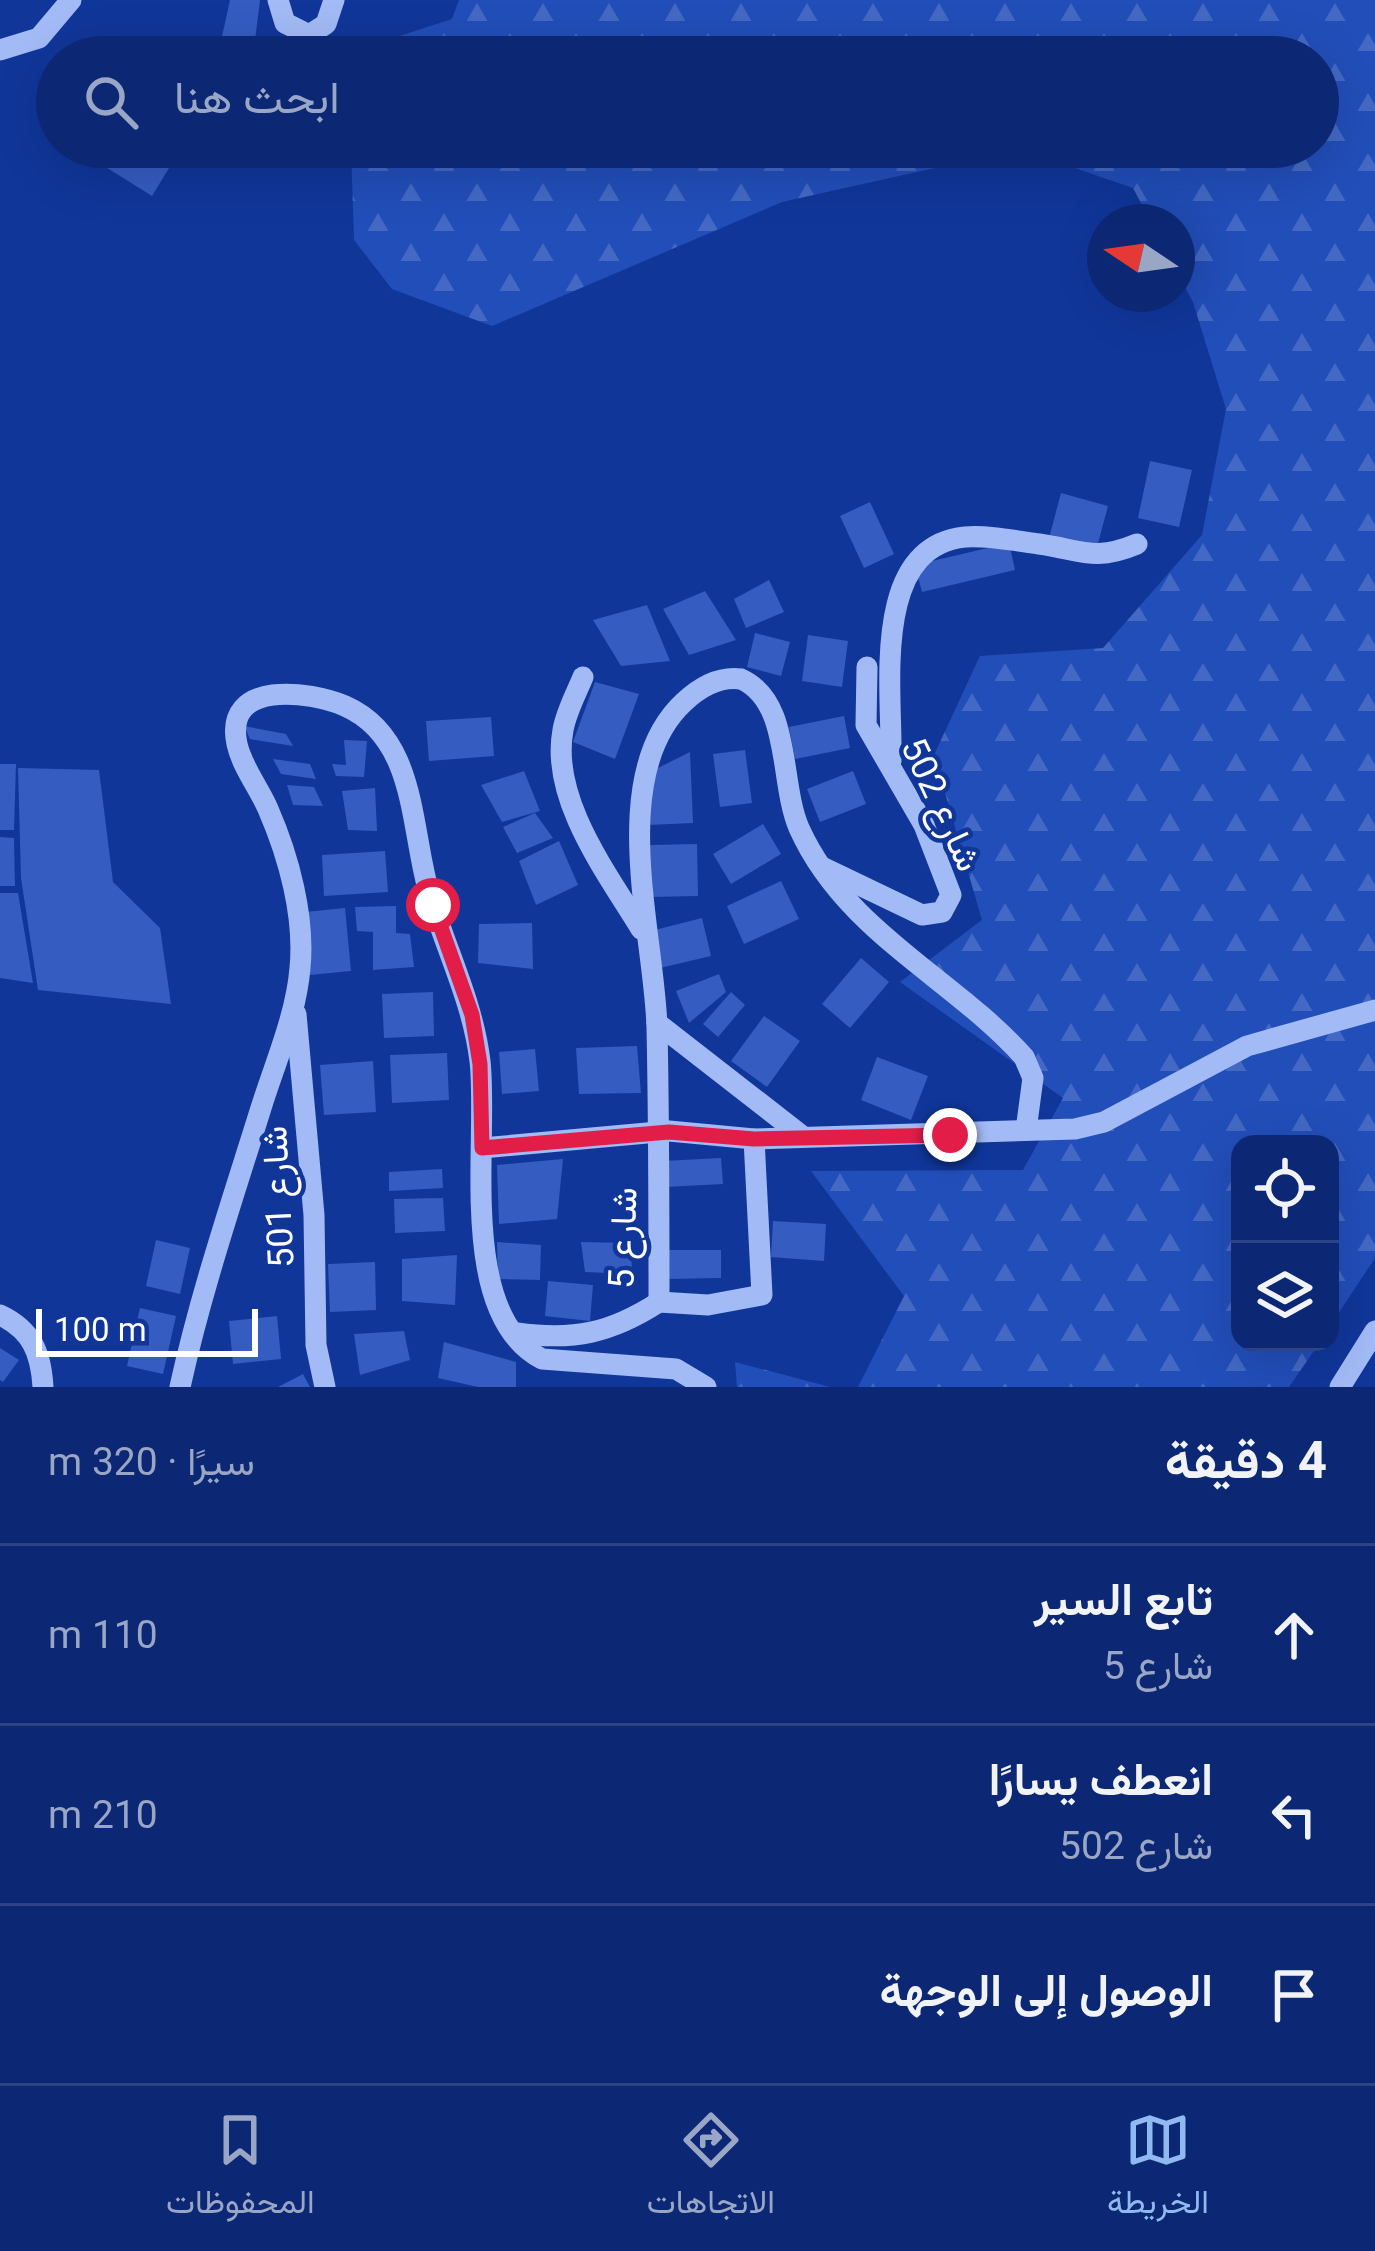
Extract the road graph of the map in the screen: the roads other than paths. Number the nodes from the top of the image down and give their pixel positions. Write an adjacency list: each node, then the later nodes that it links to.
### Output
1 (71, 0): 4 (street)
2 (278, 0): 3 (street)
3 (334, 0)
4 (41, 36)
5 (36, 39): 6 (street)
6 (0, 50)
7 (1137, 544): 10 (street)
8 (867, 667): 10 (street, شارع 502)
9 (583, 677): 12 (street)
10 (891, 761): 11 (street, شارع 502)
11 (824, 868): 12 (street, شارع 5); 16 (street, شارع 5)
12 (644, 934): 15 (street, شارع 5)
13 (294, 1002): 20 (street); 26 (street); 27 (street, شارع 501)
14 (1375, 1010): 16 (street)
15 (657, 1023): 17 (street, شارع 5); 18 (street)
16 (1026, 1130): 18 (street)
17 (656, 1132): 19 (street); 20 (street); 21 (street, شارع 5)
18 (801, 1135): 19 (street)
19 (754, 1139): 21 (street)
20 (482, 1148): 24 (street)
21 (659, 1302): 24 (street, شارع 5)
22 (0, 1315): 25 (street)
23 (1375, 1331): 29 (street)
24 (518, 1333): 28 (street)
25 (43, 1387)
26 (180, 1387)
27 (326, 1387)
28 (706, 1387)
29 (1340, 1387)

